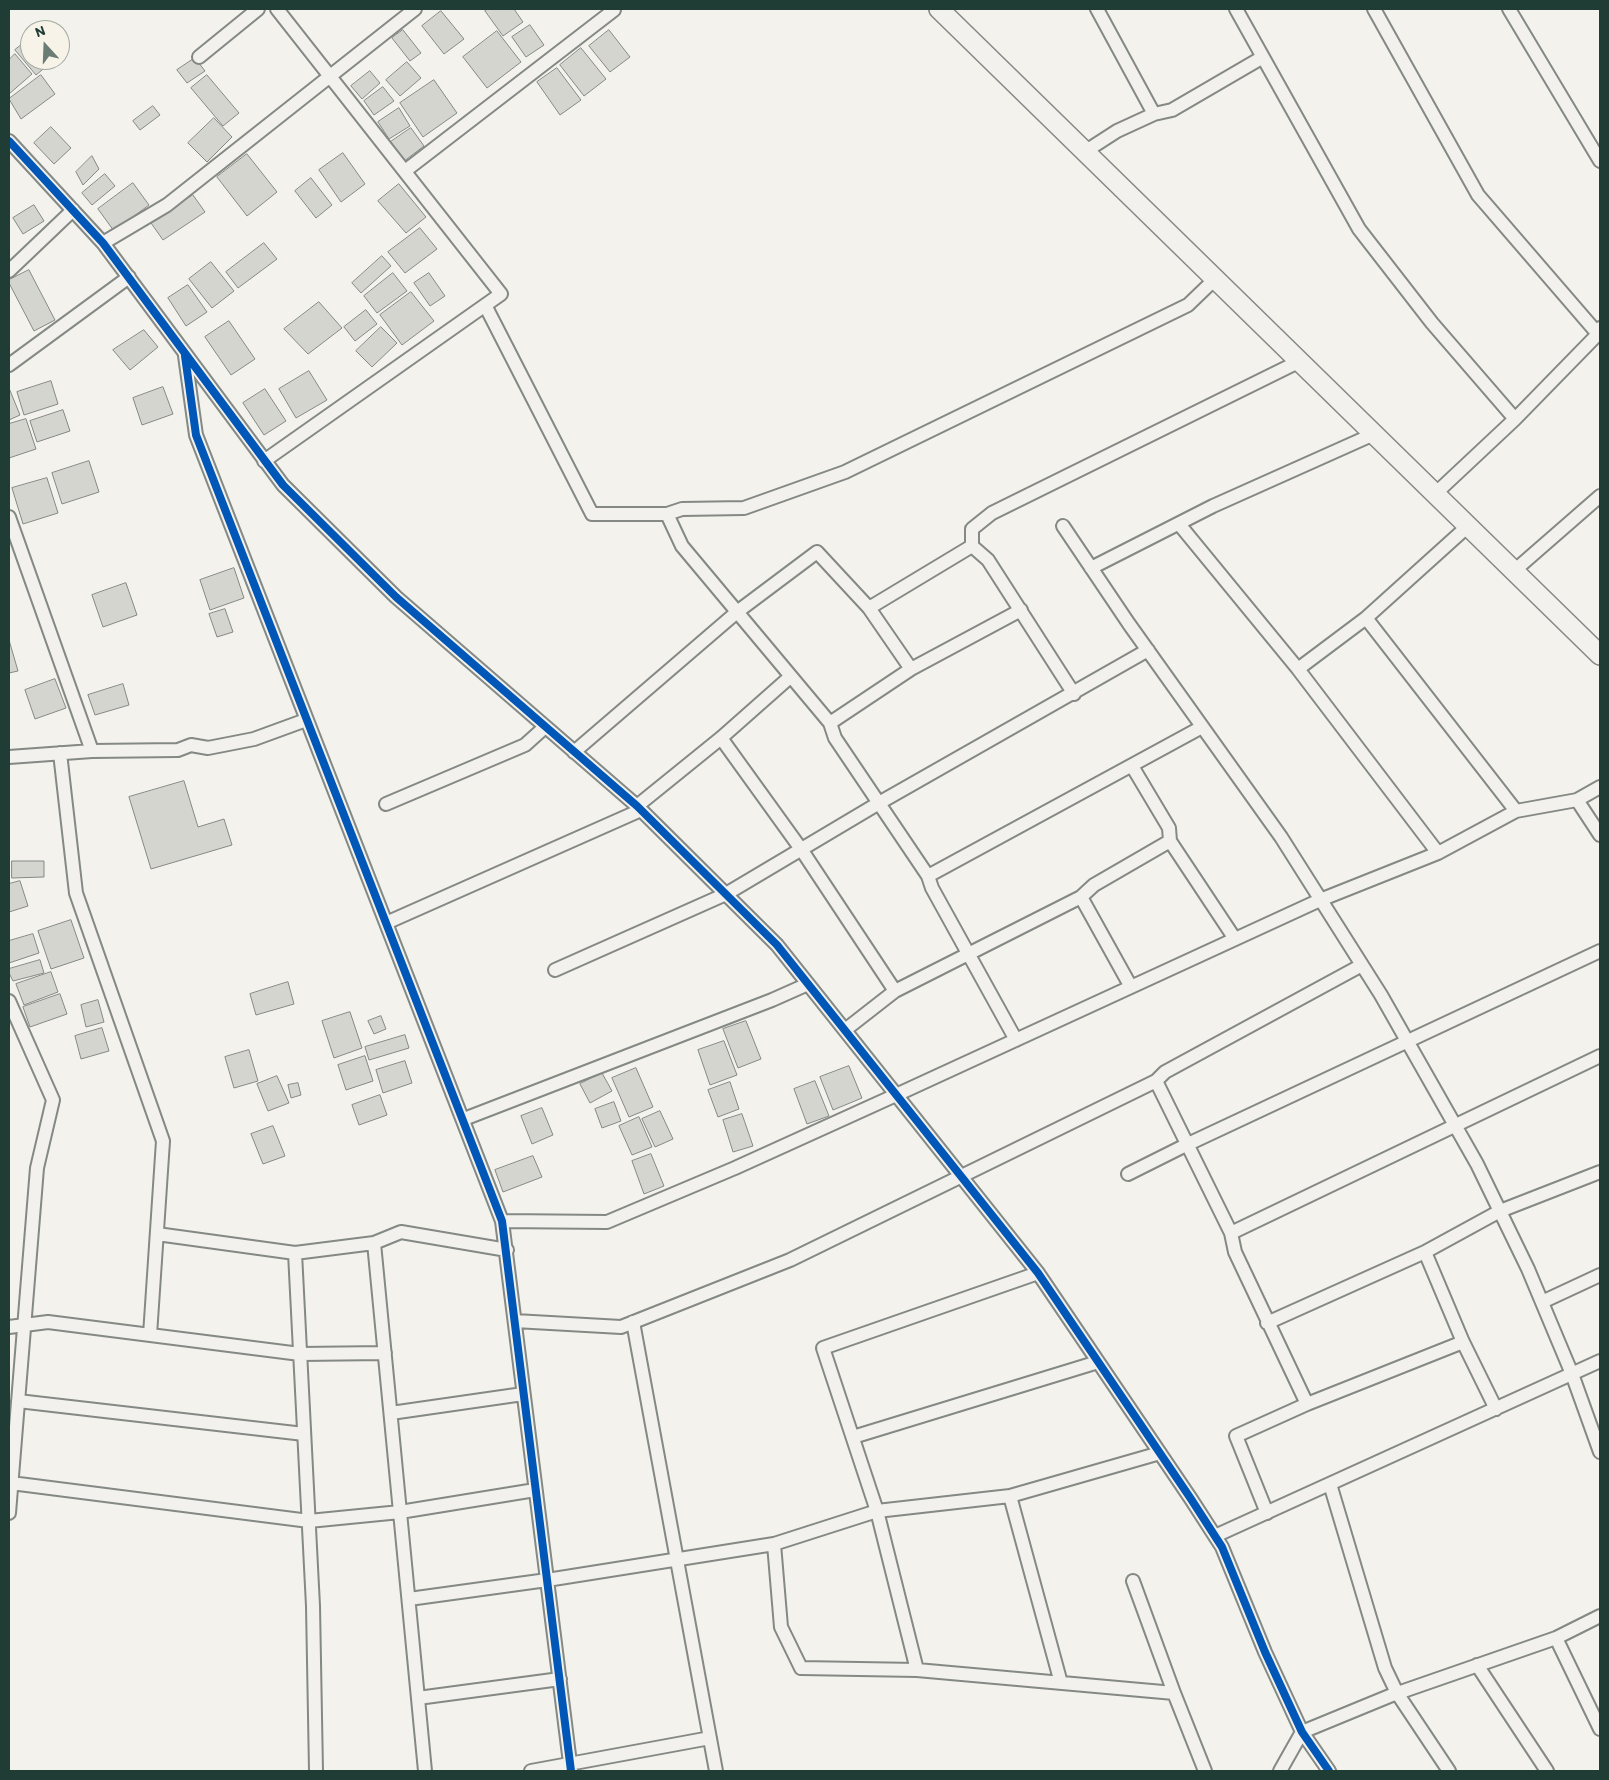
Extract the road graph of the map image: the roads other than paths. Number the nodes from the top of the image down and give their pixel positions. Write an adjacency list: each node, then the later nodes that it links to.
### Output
1 (258, 9): 10 (street)
2 (277, 9): 12 (street)
3 (415, 9): 12 (street)
4 (939, 9): 15 (street)
5 (1097, 9): 13 (street)
6 (1236, 9): 11 (street)
7 (1374, 9): 24 (street)
8 (1509, 9): 16 (street)
9 (614, 10): 17 (street)
10 (199, 57)
11 (1263, 57): 13 (street); 28 (street)
12 (330, 75): 17 (street); 19 (street)
13 (1154, 114): 15 (street)
14 (9, 142): 18 (street)
15 (1086, 150): 22 (street)
16 (1600, 161)
17 (405, 171): 23 (street)
18 (73, 210): 19 (street); 20 (street)
19 (103, 243): 21 (street)
20 (9, 271)
21 (129, 277): 25 (street); 27 (street)
22 (1216, 278): 26 (street); 33 (street)
23 (485, 305): 30 (street); 33 (street)
24 (1599, 331): 28 (street)
25 (185, 353): 30 (street); 51 (street)
26 (1300, 361): 29 (street); 38 (street)
27 (9, 364)
28 (1515, 419): 31 (street)
29 (1374, 434): 31 (street); 35 (street)
30 (264, 461): 53 (street)
31 (1435, 494): 37 (street)
32 (1597, 505): 40 (street)
33 (667, 514): 43 (street)
34 (9, 517): 56 (street)
35 (1178, 524): 39 (street); 47 (street)
36 (1062, 526): 39 (street)
37 (1468, 526): 40 (street); 44 (street)
38 (972, 546): 41 (street); 42 (street)
39 (1091, 568): 45 (street)
40 (1514, 571): 46 (street)
41 (870, 608): 43 (street); 48 (street)
42 (1021, 610): 48 (street); 50 (street)
43 (737, 612): 49 (street); 57 (street)
44 (1366, 618): 47 (street); 66 (street)
45 (1148, 650): 50 (street); 54 (street)
46 (1600, 655)
47 (1298, 669): 70 (street)
48 (912, 670): 52 (street)
49 (790, 677): 52 (street); 55 (street)
50 (1074, 694): 63 (street)
51 (306, 720): 56 (street); 75 (street)
52 (830, 723): 63 (street)
53 (546, 727): 57 (street); 64 (street)
54 (1202, 727): 60 (street); 74 (street)
55 (721, 738): 65 (street); 69 (street)
56 (92, 751): 58 (street)
57 (574, 752): 65 (street)
58 (60, 753): 59 (street); 100 (street)
59 (9, 757)
60 (1132, 766): 68 (street); 71 (street)
61 (1600, 787): 62 (street)
62 (1577, 800): 66 (street); 67 (street)
63 (879, 803): 69 (street); 71 (street)
64 (386, 804)
65 (639, 808): 72 (street); 75 (street)
66 (1516, 812): 70 (street)
67 (1600, 835)
68 (1170, 842): 73 (street); 76 (street)
69 (801, 848): 72 (street); 83 (street)
70 (1438, 853): 74 (street)
71 (928, 876): 78 (street)
72 (726, 894): 80 (street); 81 (street)
73 (1081, 897): 78 (street); 82 (street)
74 (1320, 900): 76 (street); 79 (street)
75 (386, 923): 91 (street)
76 (1235, 939): 82 (street)
77 (1600, 952): 87 (street)
78 (968, 955): 83 (street); 86 (street)
79 (1362, 965): 87 (street); 89 (street)
80 (555, 970)
81 (808, 984): 85 (street); 91 (street)
82 (1131, 987): 86 (street)
83 (895, 991): 85 (street)
84 (9, 1001): 111 (street)
85 (845, 1030): 90 (street)
86 (1016, 1040): 90 (street)
87 (1406, 1041): 92 (street); 93 (street)
88 (1600, 1056): 92 (street)
89 (1156, 1081): 93 (street); 96 (street)
90 (896, 1095): 96 (street); 98 (street)
91 (464, 1119): 98 (street)
92 (1454, 1124): 97 (street); 99 (street)
93 (1186, 1145): 95 (street); 99 (street)
94 (1600, 1172): 97 (street)
95 (1128, 1174)
96 (961, 1176): 105 (street); 109 (street)
97 (1500, 1211): 103 (street); 107 (street)
98 (502, 1221): 102 (street)
99 (1231, 1233): 110 (street)
100 (157, 1234): 104 (street); 113 (street)
101 (374, 1243): 102 (street); 104 (street); 115 (street)
102 (507, 1250): 108 (street)
103 (1425, 1252): 110 (street); 114 (street)
104 (294, 1254): 116 (street)
105 (1038, 1272): 118 (street); 126 (street)
106 (1600, 1275): 107 (street)
107 (1542, 1302): 119 (street)
108 (515, 1321): 109 (street); 120 (street)
109 (633, 1322): 140 (street)
110 (1267, 1323): 122 (street)
111 (26, 1324): 112 (street); 113 (street); 121 (street)
112 (9, 1327)
113 (150, 1335): 116 (street)
114 (1463, 1342): 122 (street); 123 (street)
115 (385, 1352): 116 (street); 124 (street)
116 (300, 1354): 125 (street)
117 (1600, 1361): 119 (street)
118 (1098, 1362): 126 (street); 128 (street)
119 (1572, 1374): 123 (street); 127 (street)
120 (523, 1394): 124 (street); 131 (street)
121 (18, 1401): 125 (street); 129 (street)
122 (1307, 1404): 135 (street)
123 (1496, 1409): 130 (street)
124 (391, 1413): 134 (street)
125 (304, 1434): 137 (street)
126 (852, 1437): 133 (street)
127 (1600, 1452)
128 (1160, 1453): 132 (street); 138 (street)
129 (11, 1484): 136 (street); 137 (street)
130 (1330, 1484): 135 (street); 151 (street)
131 (535, 1490): 134 (street); 141 (street)
132 (1010, 1496): 133 (street); 149 (street)
133 (877, 1511): 139 (street); 147 (street)
134 (400, 1512): 137 (street); 143 (street)
135 (1267, 1512): 138 (street)
136 (9, 1513)
137 (309, 1521): 157 (street)
138 (1215, 1536): 154 (street)
139 (774, 1544): 140 (street); 147 (street)
140 (677, 1559): 141 (street); 155 (street)
141 (547, 1580): 143 (street); 148 (street)
142 (1133, 1581): 150 (street)
143 (408, 1599): 152 (street)
144 (1600, 1616): 145 (street)
145 (1556, 1638): 146 (street); 153 (street)
146 (1477, 1665): 151 (street); 165 (street)
147 (917, 1670): 149 (street)
148 (560, 1679): 152 (street); 156 (street)
149 (1061, 1683): 150 (street)
150 (1174, 1693): 161 (street)
151 (1397, 1693): 154 (street); 164 (street)
152 (418, 1698): 158 (street)
153 (1599, 1725)
154 (1302, 1732): 162 (street); 163 (street)
155 (710, 1738): 156 (street); 160 (street)
156 (570, 1768): 159 (street)
157 (316, 1771)
158 (425, 1771)
159 (531, 1771)
160 (716, 1771)
161 (1204, 1771)
162 (1280, 1771)
163 (1329, 1771)
164 (1449, 1771)
165 (1547, 1771)

